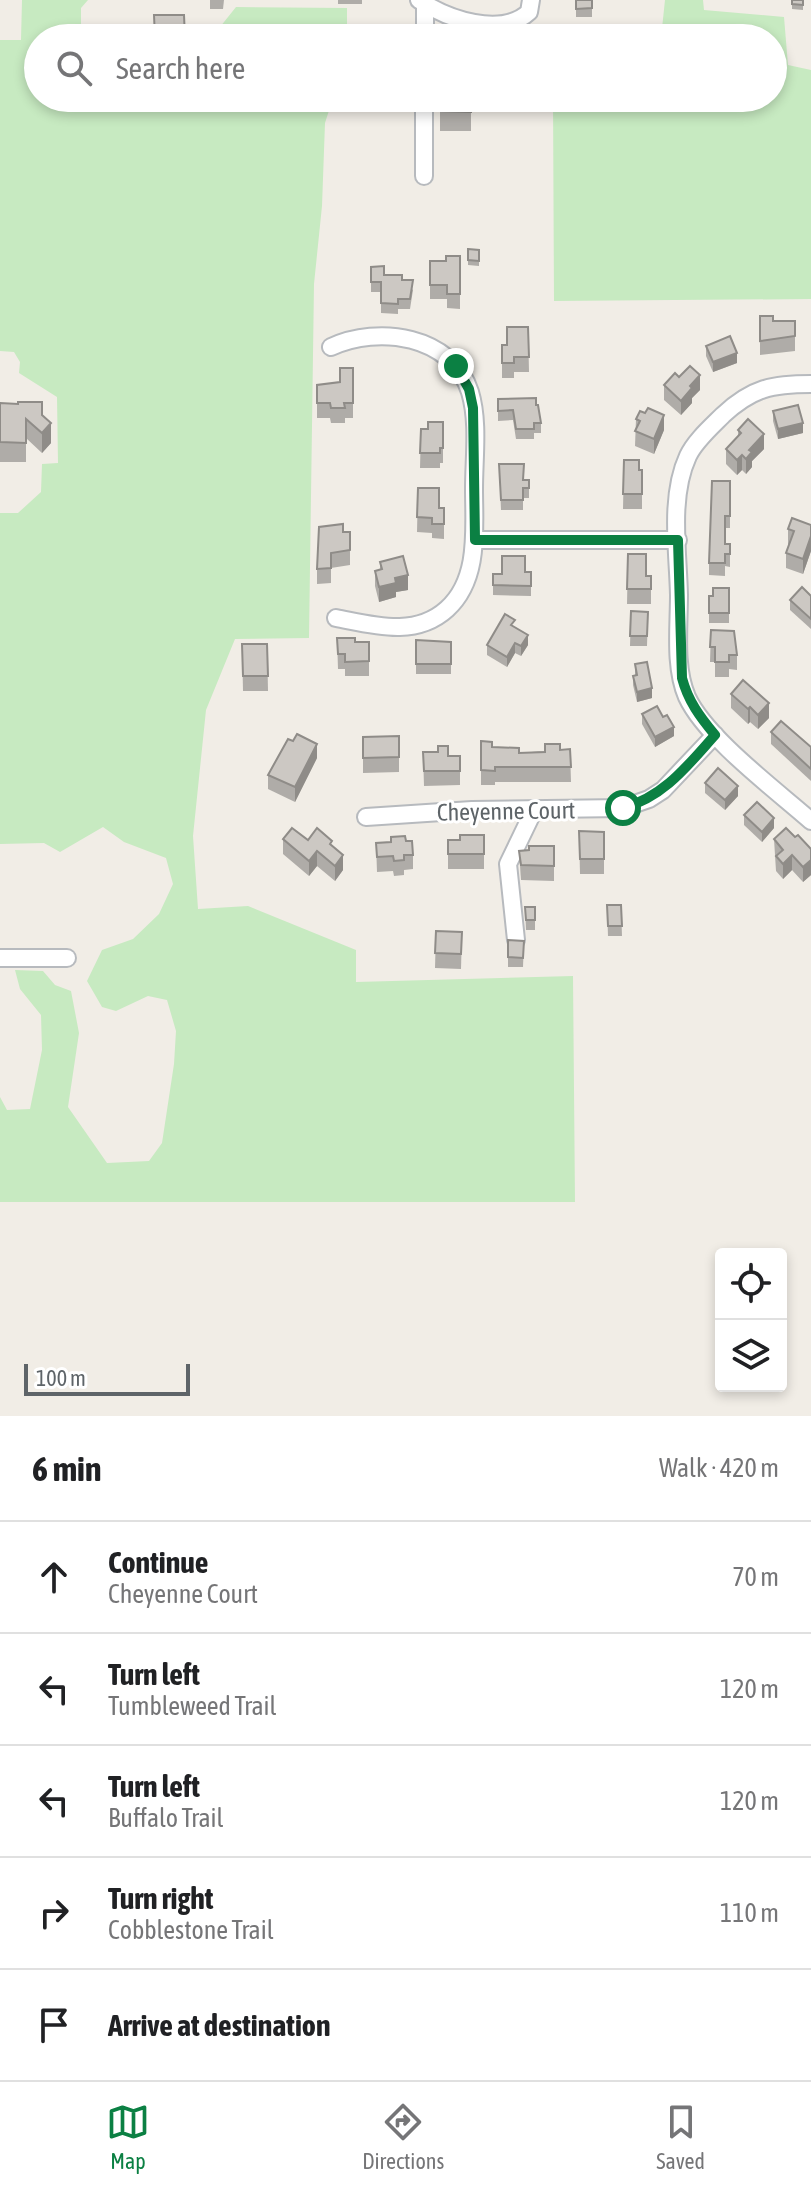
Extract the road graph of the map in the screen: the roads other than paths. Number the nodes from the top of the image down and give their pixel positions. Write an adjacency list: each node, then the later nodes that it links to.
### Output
1 (531, 0): 5 (street)
2 (428, 3): 3 (street); 4 (street)
3 (426, 24)
4 (479, 24)
5 (514, 24)
6 (424, 112): 7 (street)
7 (424, 176)
8 (331, 347): 10 (street)
9 (811, 384): 11 (street)
10 (475, 540): 11 (street); 12 (street)
11 (678, 540): 13 (street)
12 (336, 618)
13 (715, 735): 14 (street, Cheyenne Court); 16 (street)
14 (534, 810): 15 (street, Cheyenne Court); 17 (street)
15 (366, 817)
16 (811, 821)
17 (516, 940)
18 (0, 958): 19 (street)
19 (67, 958)

